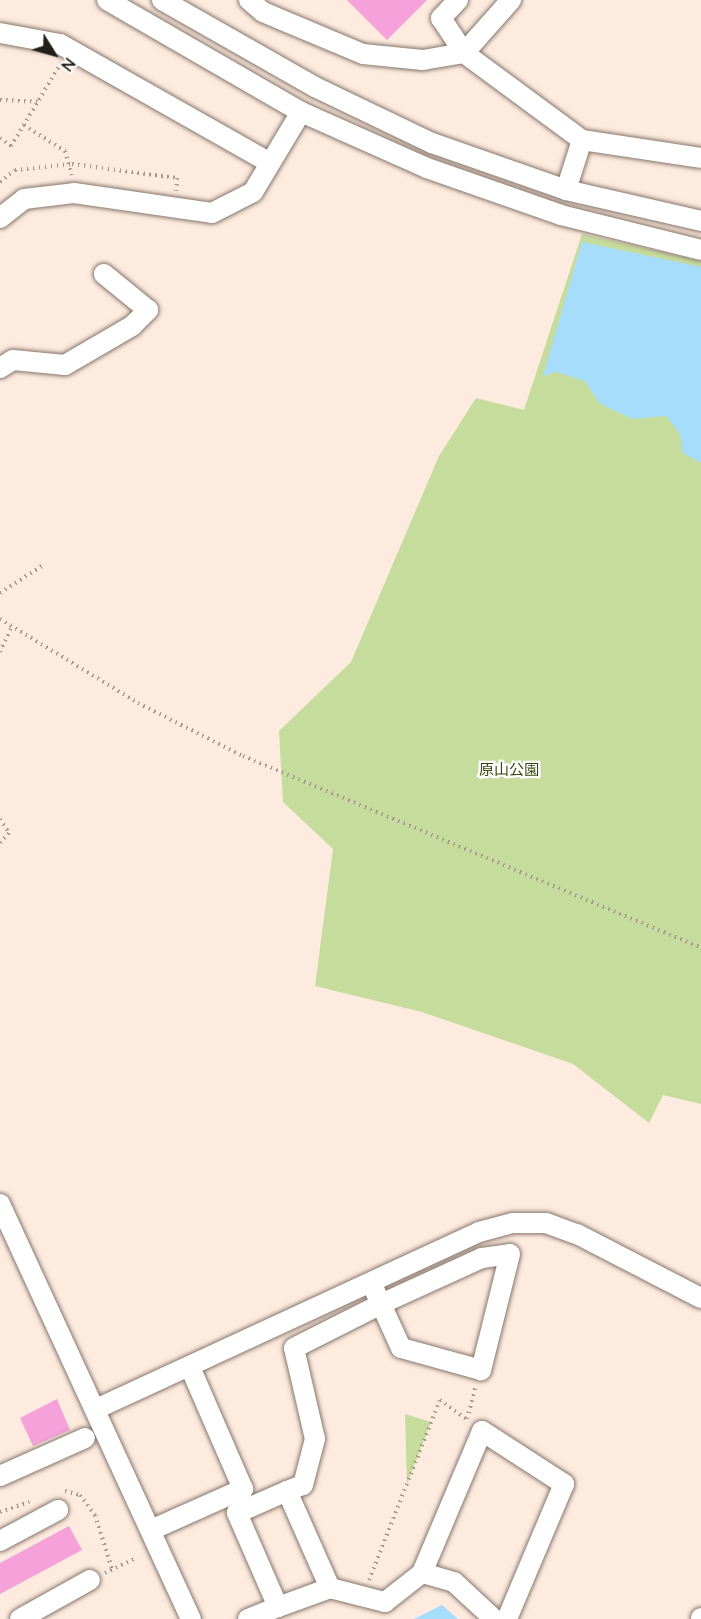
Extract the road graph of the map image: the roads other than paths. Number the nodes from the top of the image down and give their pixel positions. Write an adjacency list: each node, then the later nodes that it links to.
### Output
1 (107, 0): 8 (street)
2 (162, 0): 12 (street)
3 (249, 0): 7 (street)
4 (458, 0): 7 (street)
5 (511, 0): 7 (street)
6 (0, 33): 11 (street)
7 (464, 53): 9 (street)
8 (301, 112): 11 (street); 15 (street)
9 (582, 140): 10 (street); 12 (street)
10 (701, 158)
11 (270, 164): 13 (street)
12 (566, 190): 14 (street)
13 (0, 218)
14 (701, 220)
15 (701, 250)
16 (104, 274): 17 (street)
17 (0, 368)
18 (0, 1204): 19 (street)
19 (6, 1232): 24 (street)
20 (372, 1285): 21 (street); 22 (street); 23 (street)
21 (701, 1298)
22 (381, 1304): 22 (street); 27 (street)
23 (190, 1367): 24 (street); 29 (street)
24 (96, 1409): 29 (street)
25 (85, 1438): 26 (street)
26 (0, 1476)
27 (287, 1491): 33 (street); 34 (street)
28 (58, 1510): 30 (street)
29 (151, 1530): 36 (street)
30 (0, 1541)
31 (423, 1573): 33 (street); 38 (street); 39 (street)
32 (90, 1581): 35 (street)
33 (330, 1588): 34 (street)
34 (278, 1607): 37 (street)
35 (20, 1619)
36 (191, 1619)
37 (248, 1619)
38 (494, 1619)
39 (507, 1619)

